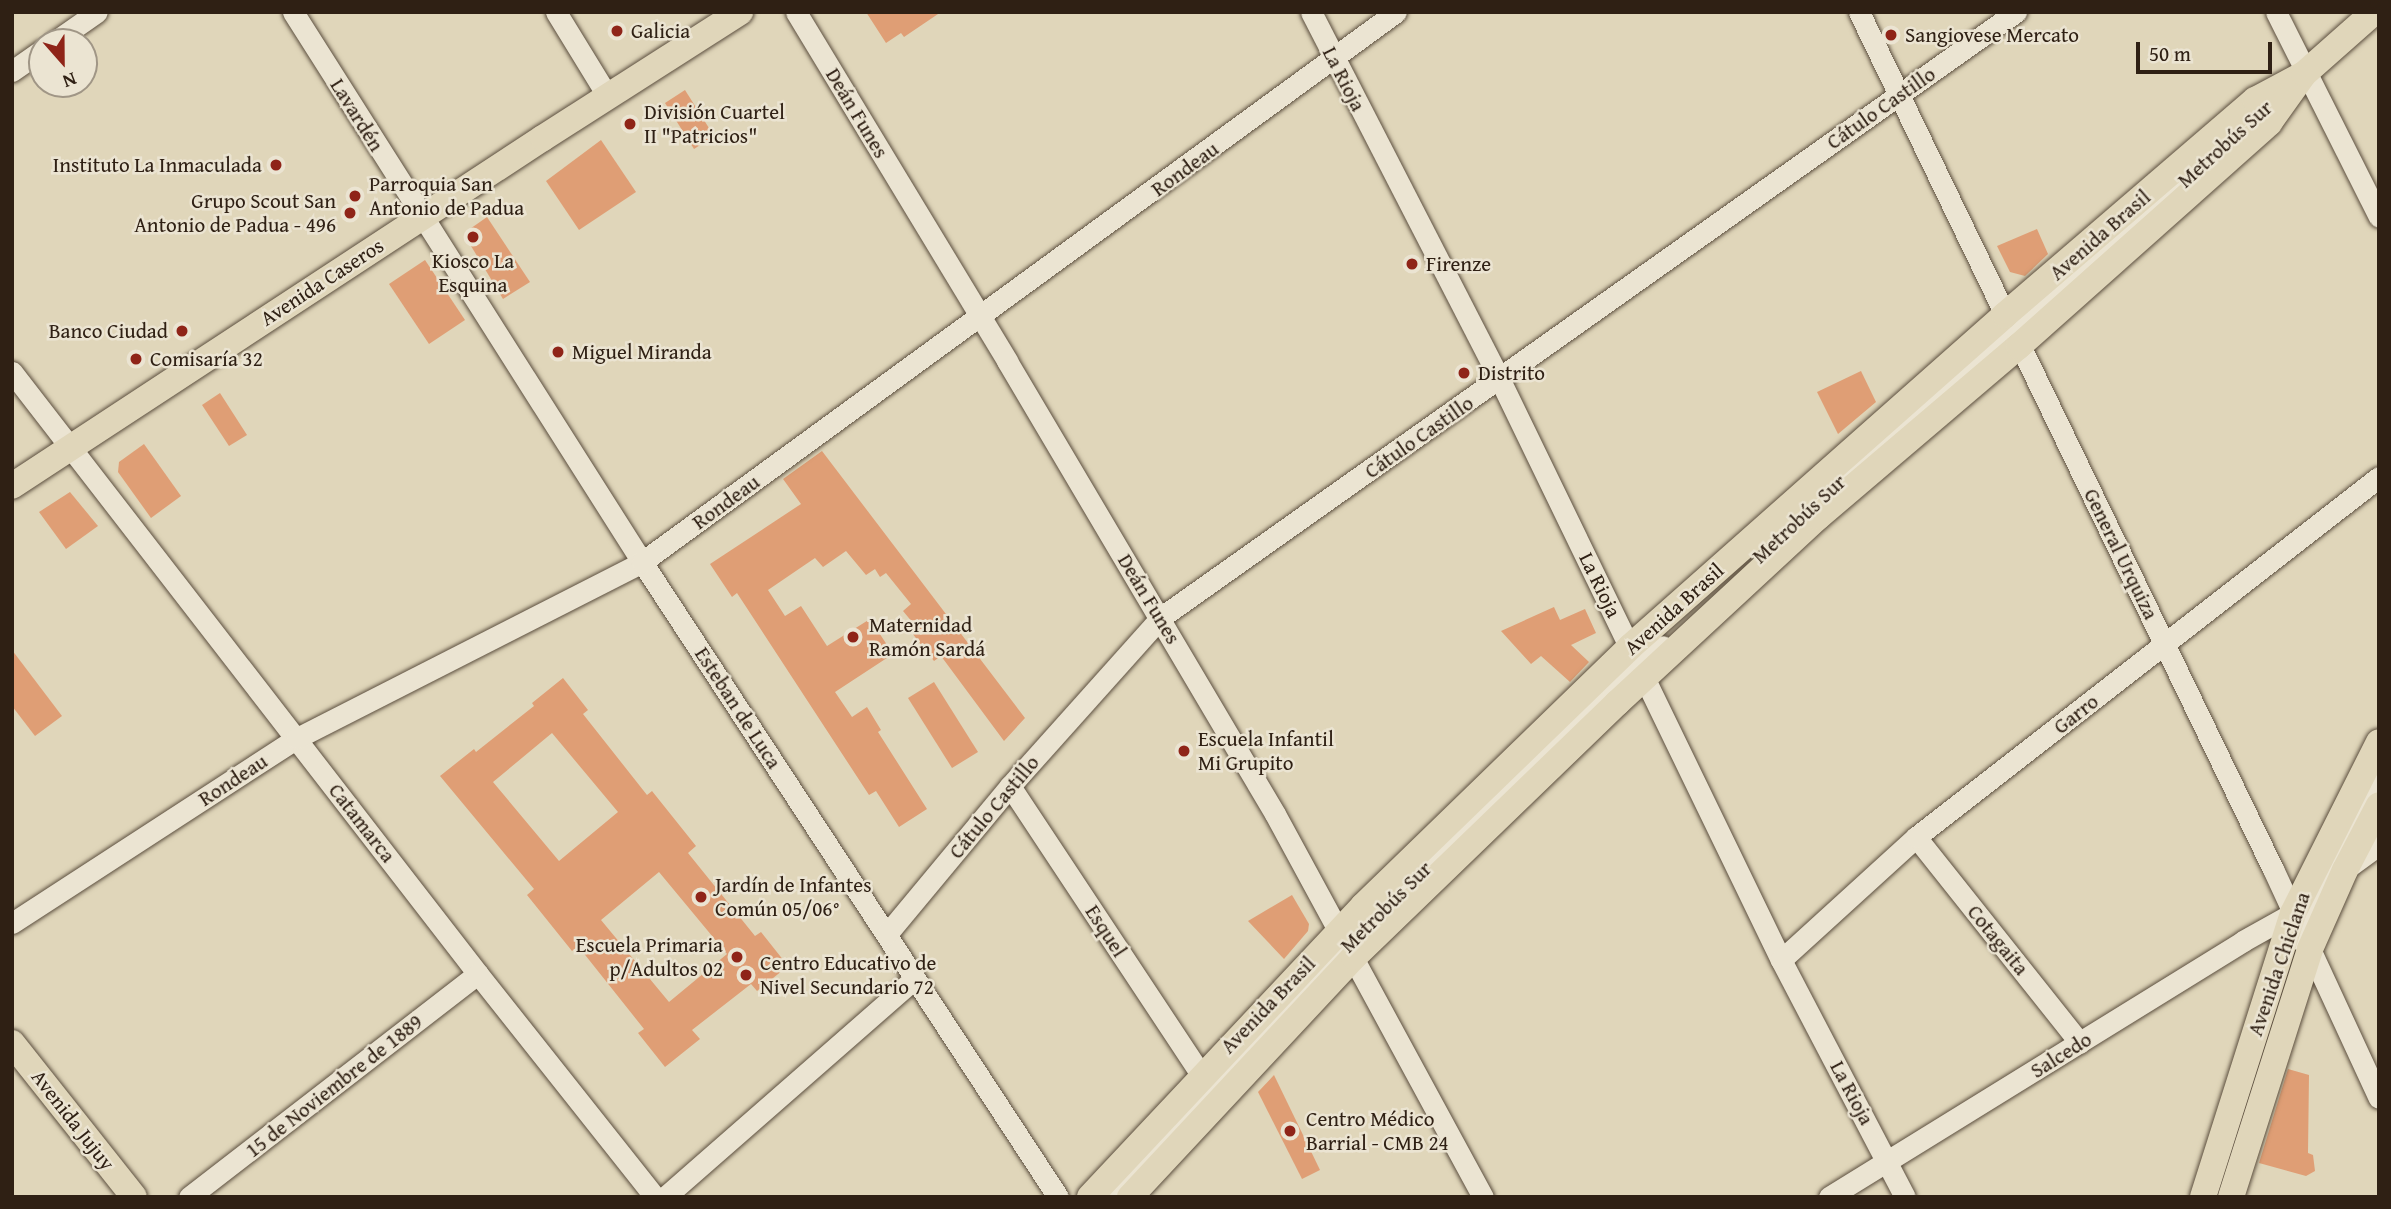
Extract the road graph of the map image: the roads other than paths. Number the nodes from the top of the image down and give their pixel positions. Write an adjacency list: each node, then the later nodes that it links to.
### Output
1 (97, 12): 12 (street)
2 (293, 12): 20 (street, Lavardén)
3 (556, 12): 18 (street)
4 (740, 12): 18 (main road, Avenida Caseros)
5 (796, 12): 21 (street, Deán Funes)
6 (1311, 12): 14 (street, La Rioja)
7 (1396, 12): 14 (street, Rondeau)
8 (1859, 12): 17 (street, General Urquiza)
9 (2016, 12): 17 (street, Cátulo Castillo)
10 (2276, 12): 16 (street)
11 (2374, 12): 16 (main road, Avenida Brasil)
12 (74, 28)
13 (28, 60): 15 (street)
14 (1334, 60): 21 (street, Rondeau); 24 (street, La Rioja)
15 (12, 71)
16 (2304, 74): 19 (street); 22 (main road, Avenida Brasil)
17 (1899, 95): 22 (street, General Urquiza); 24 (street, Cátulo Castillo)
18 (608, 97): 20 (main road, Avenida Caseros)
19 (2379, 216)
20 (421, 217): 25 (main road, Avenida Caseros); 28 (street, Esteban de Luca)
21 (981, 318): 28 (street, Rondeau); 29 (street, Deán Funes)
22 (2012, 331): 30 (street, General Urquiza); 31 (main road, Avenida Brasil)
23 (12, 372): 25 (street, Catamarca)
24 (1500, 380): 29 (street, Cátulo Castillo); 31 (street, La Rioja)
25 (70, 447): 27 (main road, Avenida Caseros); 32 (street, Catamarca)
26 (2379, 477): 30 (street, Garro)
27 (12, 486)
28 (642, 562): 32 (street, Rondeau); 42 (street, Esteban de Luca)
29 (1160, 618): 35 (street, Cátulo Castillo); 43 (street, Deán Funes)
30 (2165, 646): 37 (street, Garro); 41 (street, General Urquiza)
31 (1638, 663): 43 (main road, Avenida Brasil); 44 (street, La Rioja)
32 (297, 738): 40 (street, Rondeau); 45 (street, Catamarca)
33 (2379, 742): 41 (main road, Avenida Chiclana)
34 (2379, 775): 41 (street)
35 (1010, 786): 42 (street, Cátulo Castillo); 49 (street, Esquel)
36 (2379, 805): 39 (main road, Avenida Chiclana)
37 (1916, 837): 44 (street, Garro); 48 (street, Cotagaita)
38 (2379, 845): 39 (street)
39 (2345, 870): 41 (main road, Avenida Chiclana)
40 (12, 923)
41 (2302, 931): 48 (street, Salcedo); 50 (street, General Urquiza); 63 (main road, Avenida Chiclana); 64 (street); 65 (main road, Avenida Chiclana)
42 (887, 934): 46 (street, Esteban de Luca)
43 (1347, 944): 49 (main road, Avenida Brasil); 58 (street, Metrobús Sur); 59 (main road, Avenida Brasil); 60 (street, Deán Funes)
44 (1781, 960): 51 (street, La Rioja)
45 (478, 974): 53 (street, 15 de Noviembre de 1889); 54 (street, Catamarca)
46 (915, 978): 55 (street); 56 (street, Esteban de Luca)
47 (12, 1043): 52 (main road, Avenida Jujuy)
48 (2080, 1043): 51 (street, Salcedo)
49 (1201, 1075): 57 (main road, Avenida Brasil)
50 (2379, 1098)
51 (1888, 1161): 61 (street, Salcedo); 62 (street, La Rioja)
52 (134, 1197)
53 (189, 1197)
54 (655, 1197)
55 (664, 1197)
56 (1058, 1197)
57 (1090, 1197)
58 (1111, 1197)
59 (1130, 1197)
60 (1483, 1197)
61 (1829, 1197)
62 (1905, 1197)
63 (2203, 1197)
64 (2212, 1197)
65 (2231, 1197)

